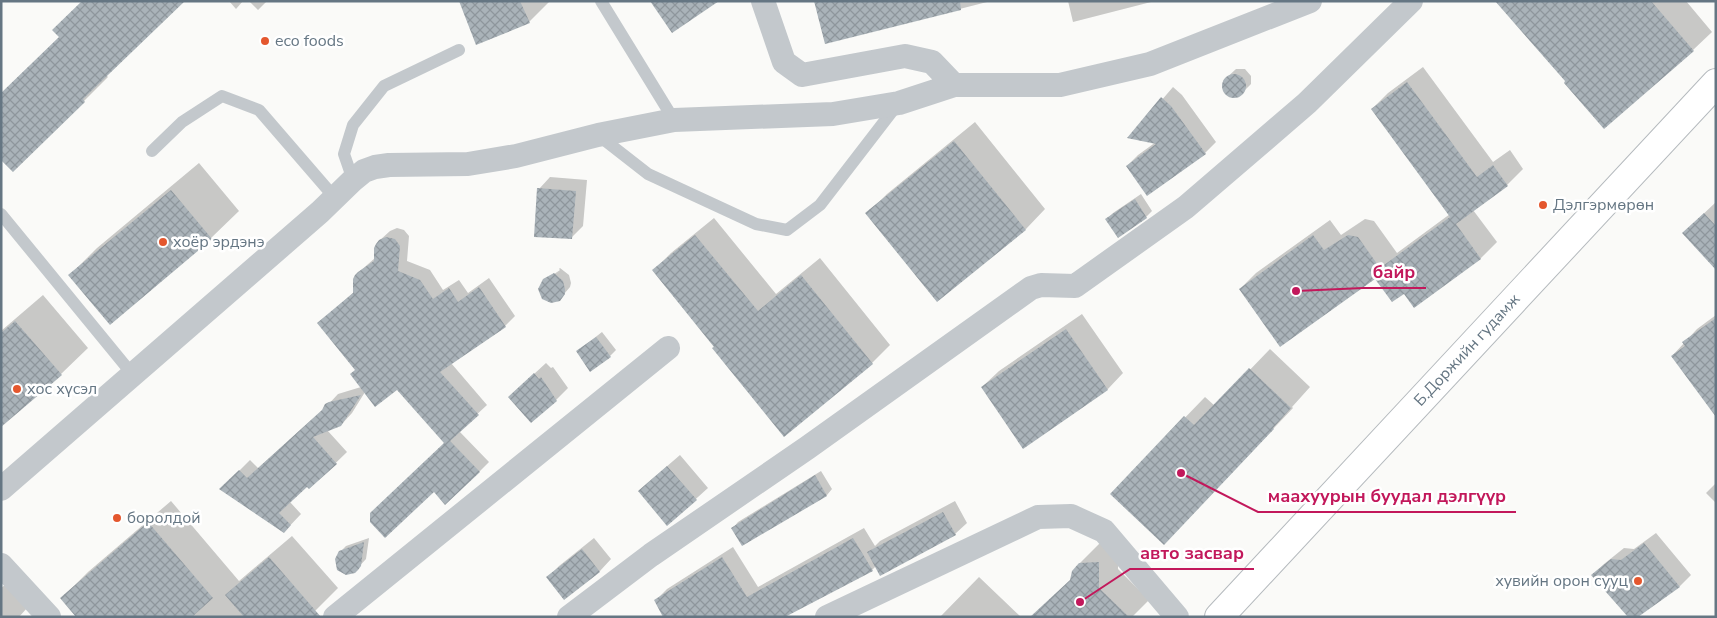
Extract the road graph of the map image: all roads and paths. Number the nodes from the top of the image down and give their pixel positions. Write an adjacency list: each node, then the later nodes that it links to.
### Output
1 (600, 1): 9 (lane)
2 (763, 1): 7 (street)
3 (1310, 1): 7 (street)
4 (1411, 1): 21 (street)
5 (459, 50): 12 (lane)
6 (1716, 83): 24 (main road, Б.Доржийн гудамж)
7 (954, 85): 8 (street)
8 (899, 103): 9 (street); 10 (lane)
9 (674, 120): 10 (street)
10 (598, 134): 12 (street)
11 (152, 151): 13 (lane)
12 (353, 180): 13 (street)
13 (335, 198): 16 (street)
14 (1, 214): 16 (lane)
15 (668, 348): 20 (street)
16 (133, 374): 17 (street)
17 (1, 489)
18 (1, 565): 19 (street)
19 (49, 617)
20 (335, 617)
21 (569, 617)
22 (827, 617): 23 (street)
23 (1177, 617)
24 (1219, 617)

